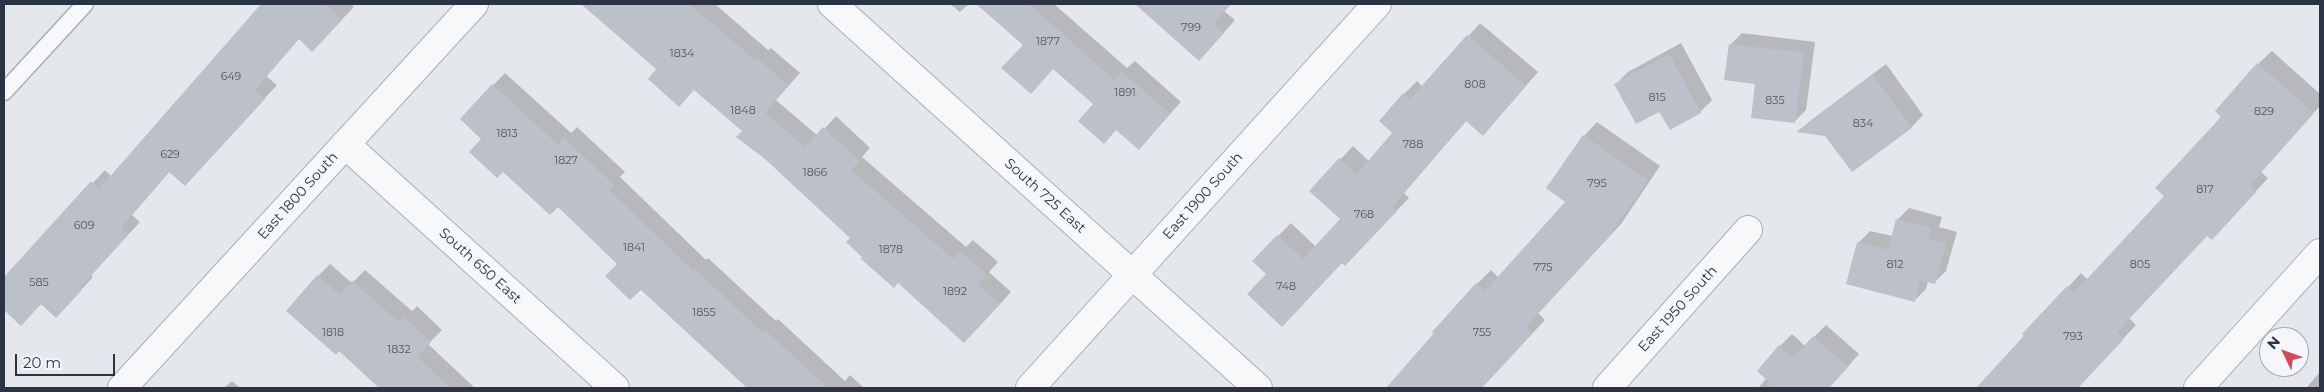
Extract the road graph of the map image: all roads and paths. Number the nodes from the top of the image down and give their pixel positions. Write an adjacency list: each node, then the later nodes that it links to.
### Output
1 (85, 4): 5 (lane)
2 (474, 4): 6 (street, East 1800 South)
3 (832, 4): 9 (street, South 725 East)
4 (1377, 4): 9 (street, East 1900 South)
5 (4, 92)
6 (346, 144): 10 (street, East 1800 South); 11 (street, South 650 East)
7 (1748, 230): 14 (street, East 1950 South)
8 (2320, 253): 15 (street)
9 (1132, 275): 12 (street, East 1900 South); 13 (street, South 725 East)
10 (122, 388)
11 (615, 388)
12 (1030, 388)
13 (1258, 388)
14 (1607, 388)
15 (2198, 388)

